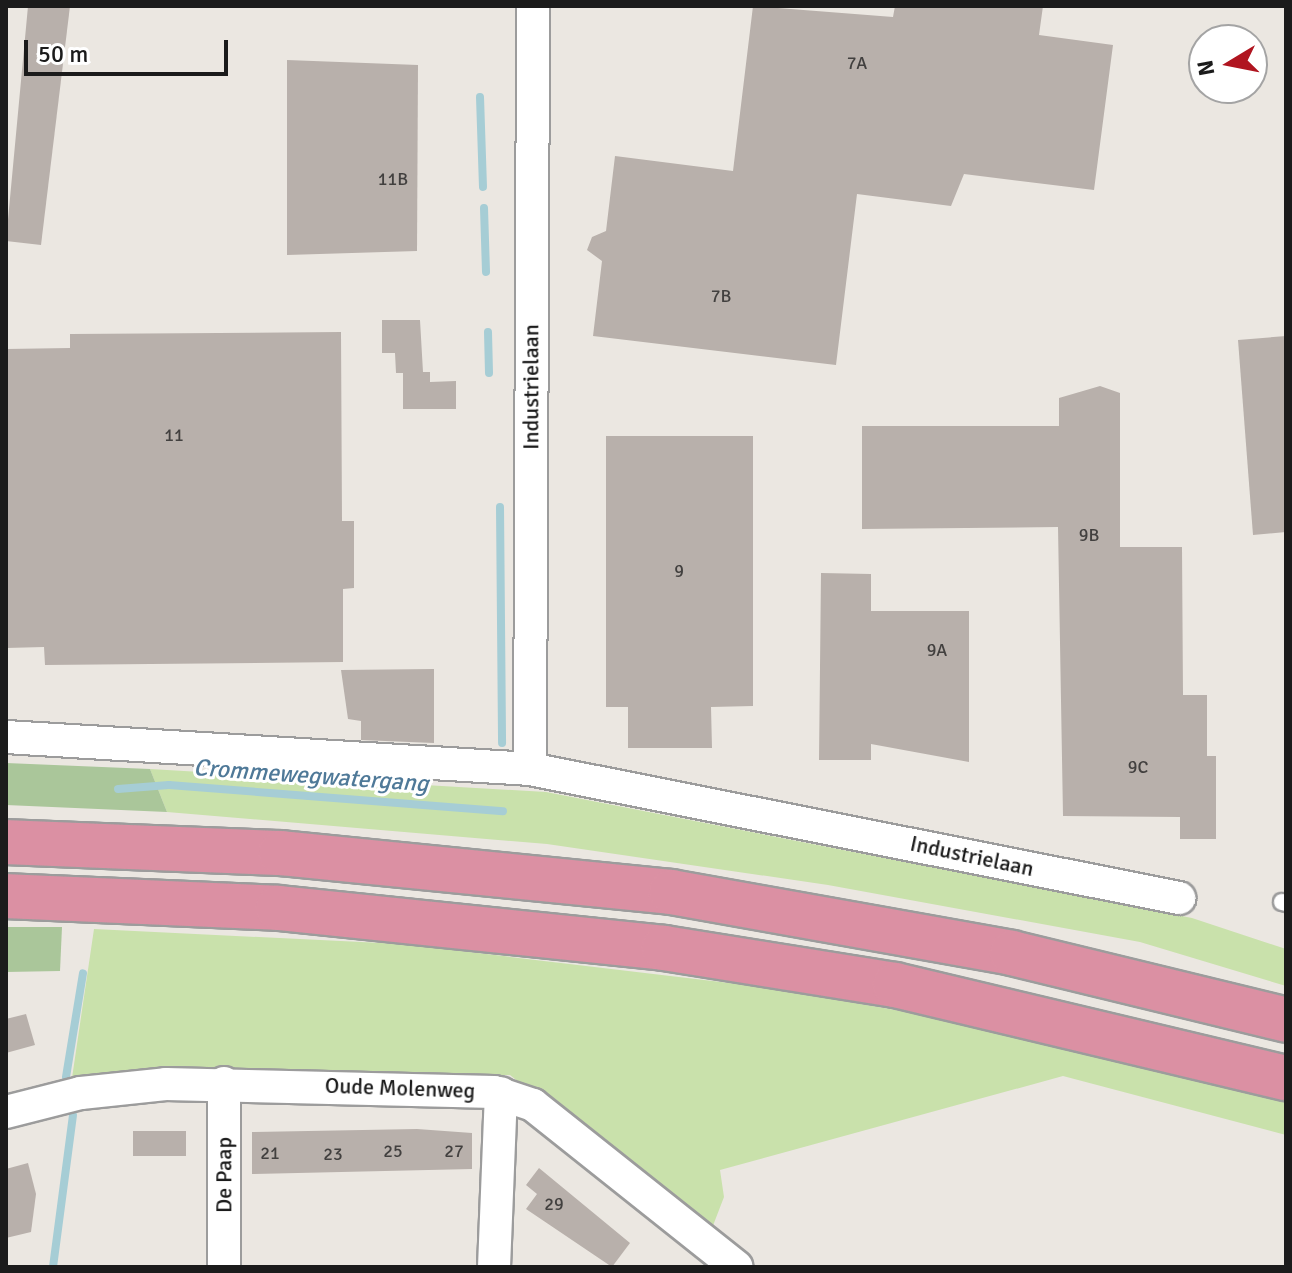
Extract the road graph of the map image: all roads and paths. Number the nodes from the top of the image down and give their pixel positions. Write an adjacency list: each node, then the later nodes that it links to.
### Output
1 (533, 6): 3 (street, Industrielaan)
2 (6, 737): 3 (street, Industrielaan)
3 (530, 769): 6 (street, Industrielaan)
4 (6, 842): 7 (highway)
5 (6, 896): 8 (highway)
6 (1179, 898)
7 (1286, 1020)
8 (1286, 1078)
9 (224, 1083): 10 (street, Oude Molenweg); 11 (street, Oude Molenweg); 12 (street, De Paap)
10 (501, 1093): 13 (street); 14 (street, Oude Molenweg)
11 (6, 1112)
12 (224, 1267)
13 (494, 1267)
14 (737, 1267)

